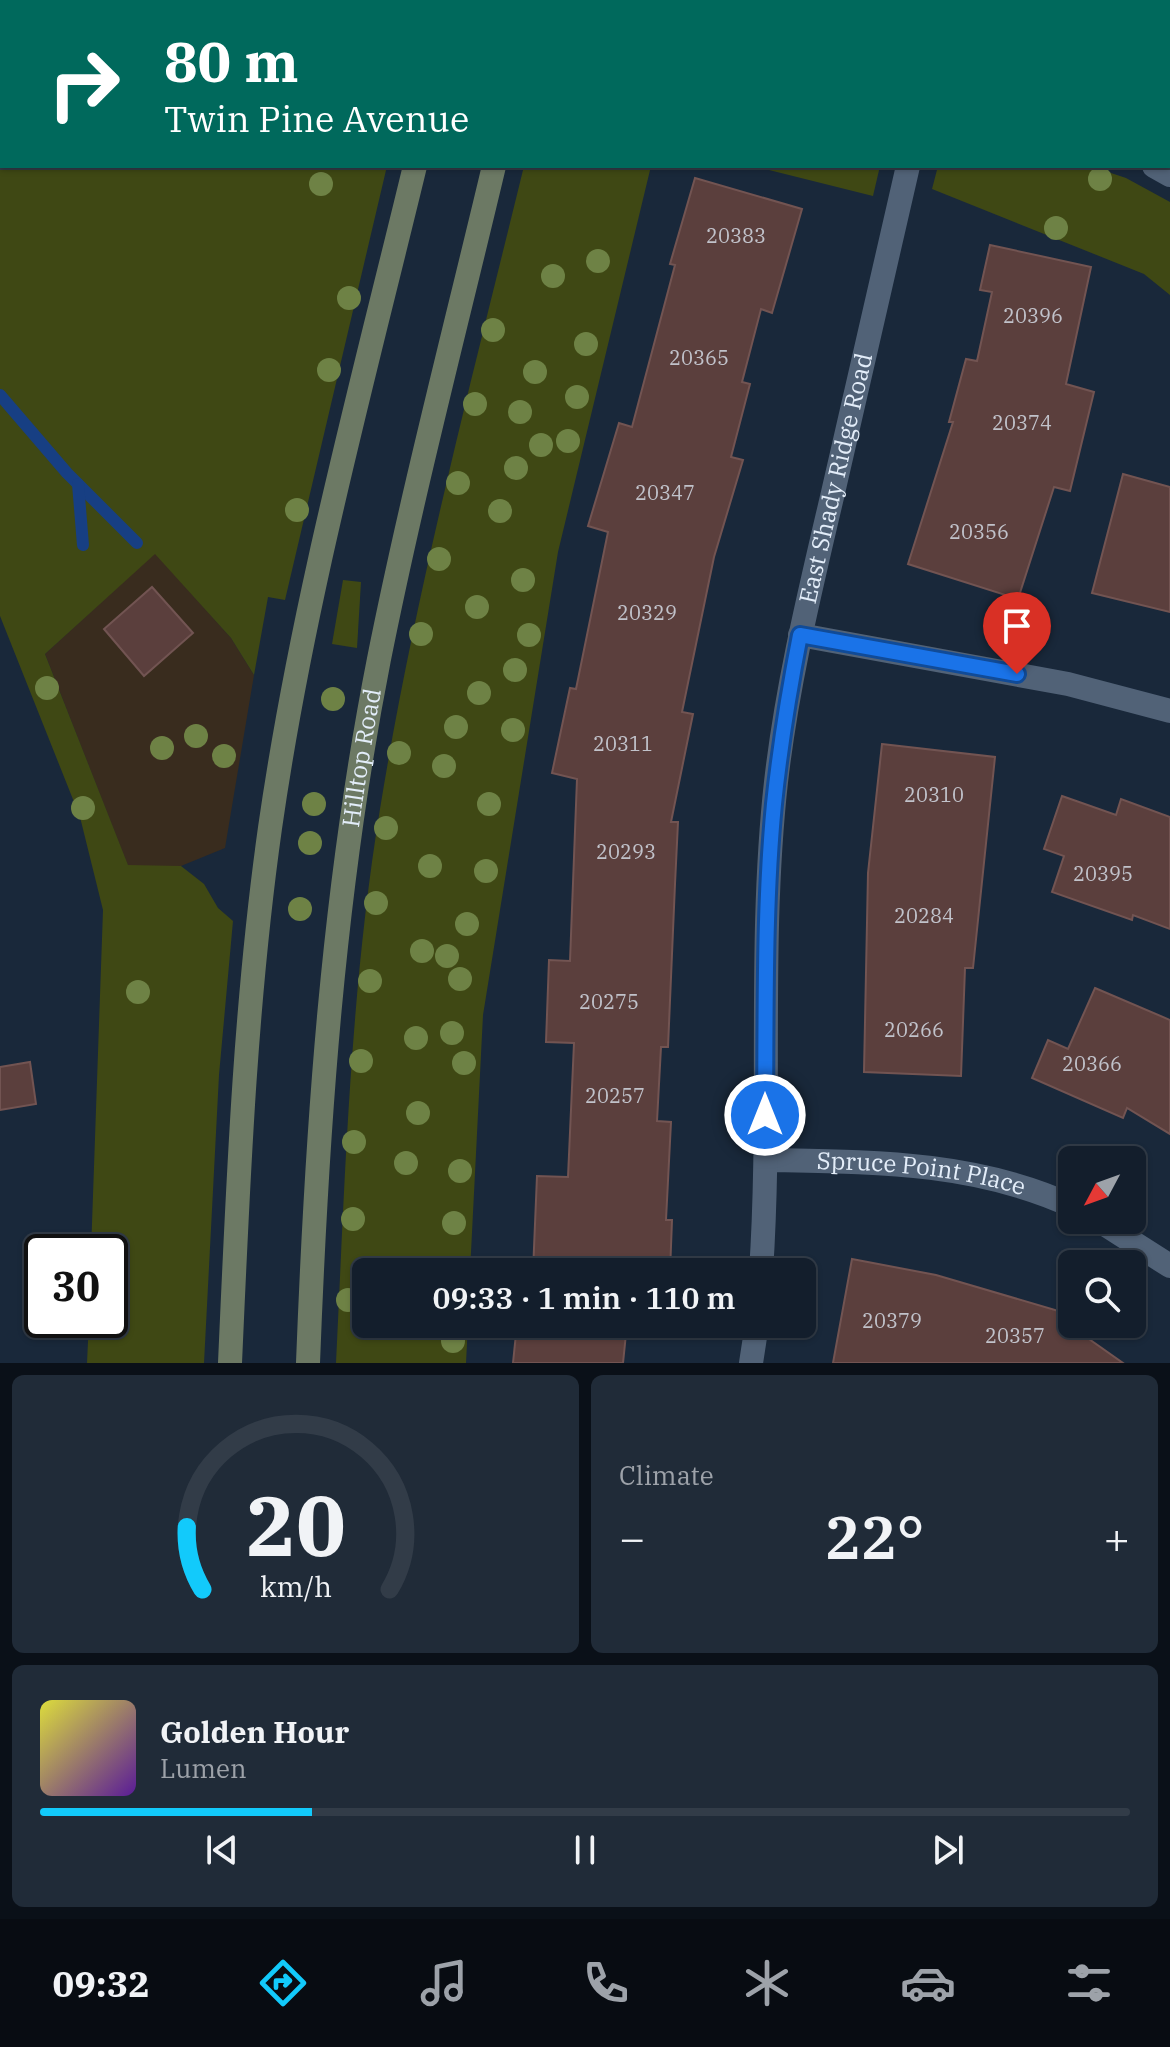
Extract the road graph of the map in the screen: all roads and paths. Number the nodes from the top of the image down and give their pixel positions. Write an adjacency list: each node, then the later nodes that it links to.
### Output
1 (415, 168): 12 (main road)
2 (494, 168): 13 (main road, Hilltop Road)
3 (908, 168): 4 (street, East Shady Ridge Road)
4 (800, 635): 5 (street); 6 (street, East Shady Ridge Road)
5 (1170, 711)
6 (766, 1160): 7 (street, Spruce Point Place); 9 (street, East Shady Ridge Road)
7 (1058, 1200)
8 (1120, 1234): 10 (street)
9 (762, 1258)
10 (1170, 1266)
11 (755, 1338): 14 (street)
12 (230, 1363)
13 (308, 1363)
14 (751, 1363)

